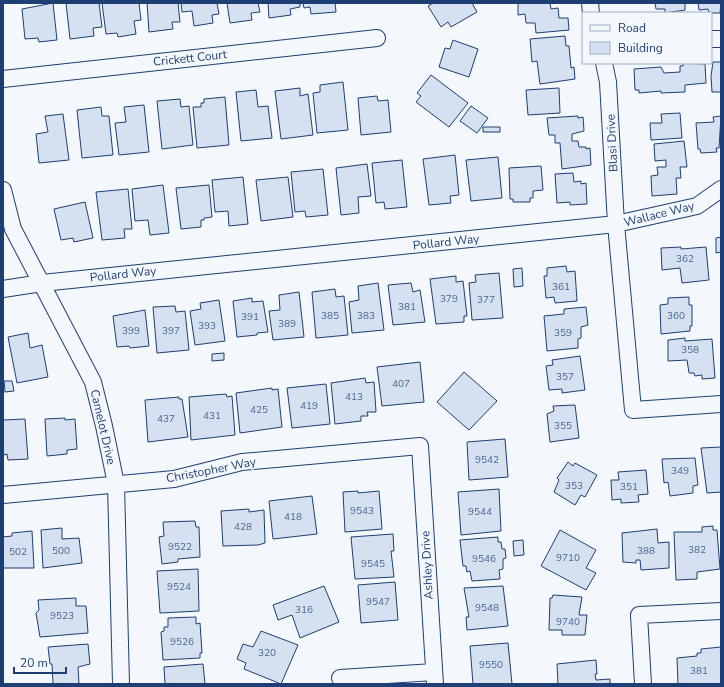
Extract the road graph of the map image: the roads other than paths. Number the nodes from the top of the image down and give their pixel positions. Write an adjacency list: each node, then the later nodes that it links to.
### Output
1 (377, 38): 3 (street, Crickett Court)
2 (604, 64): 6 (street, Blasi Drive)
3 (3, 79)
4 (721, 189): 6 (street, Wallace Way)
5 (3, 190): 7 (street, Camelot Drive)
6 (616, 224): 7 (street, Pollard Way); 9 (street)
7 (42, 283): 8 (street, Pollard Way); 11 (street, Camelot Drive)
8 (3, 289)
9 (721, 404)
10 (420, 446): 11 (street, Christopher Way); 15 (street, Ashley Drive)
11 (116, 484): 12 (street, Christopher Way); 16 (street, Camelot Drive)
12 (3, 495)
13 (721, 611): 17 (street)
14 (340, 678): 15 (street)
15 (434, 678)
16 (121, 684)
17 (643, 684)

